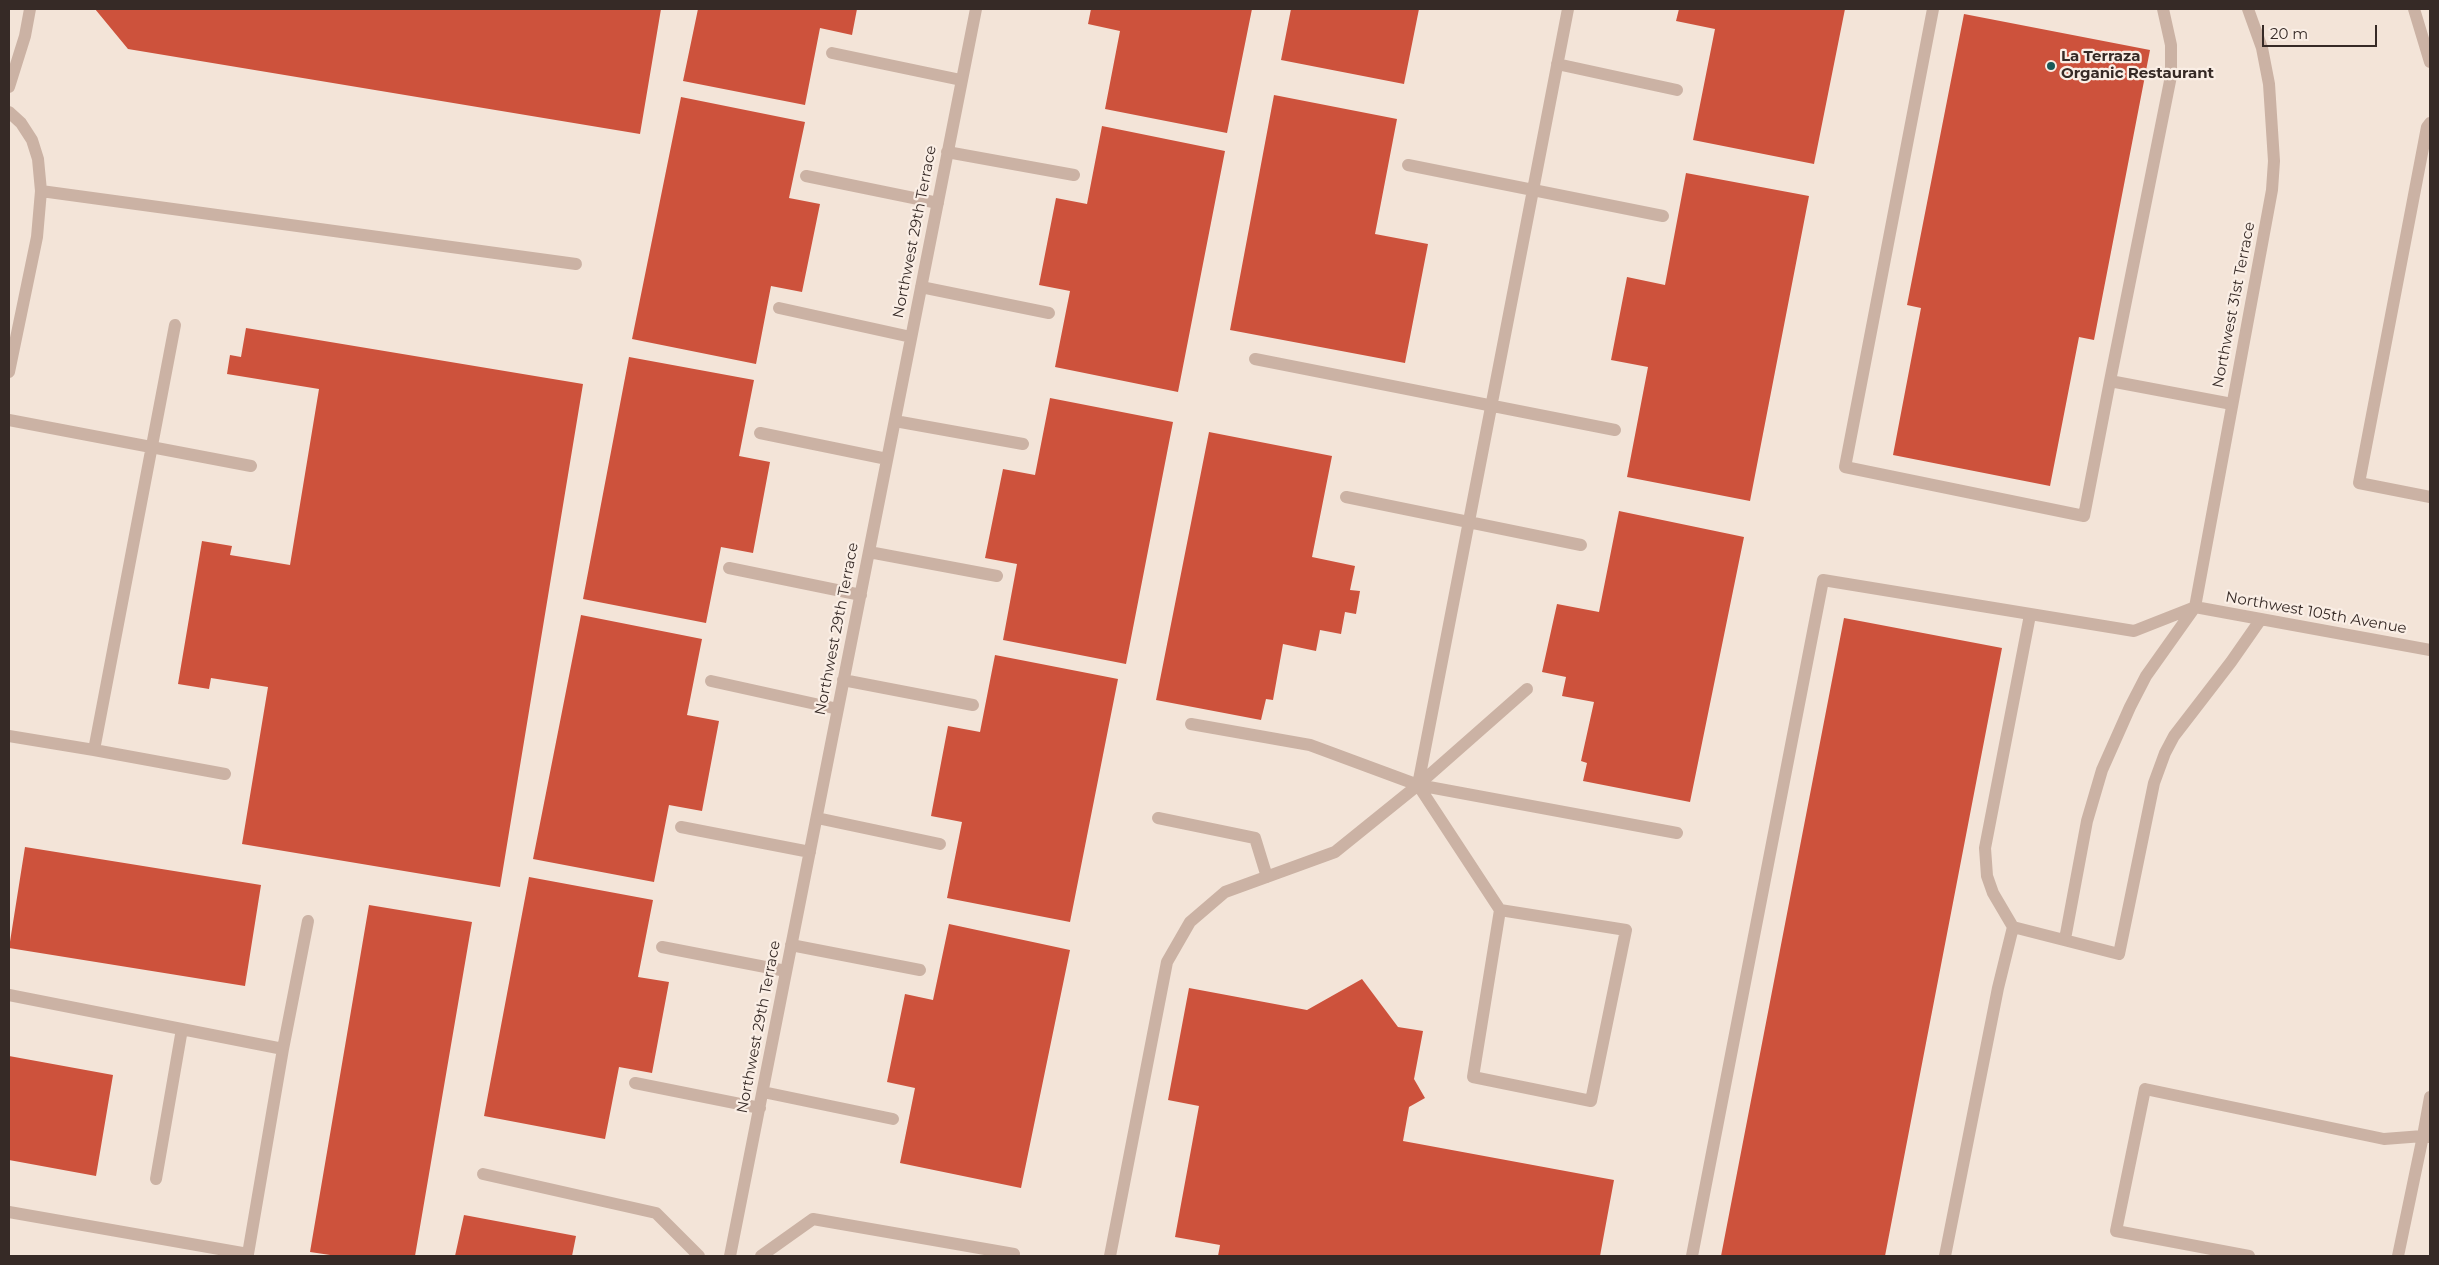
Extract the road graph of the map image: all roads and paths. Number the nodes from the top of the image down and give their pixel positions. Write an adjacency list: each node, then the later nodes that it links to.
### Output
1 (30, 9): 12 (street)
2 (976, 9): 11 (street, Northwest 29th Terrace)
3 (1568, 9): 10 (street)
4 (1933, 9): 32 (street)
5 (2163, 9): 32 (street)
6 (2248, 9): 33 (street, Northwest 31st Terrace)
7 (2414, 9): 9 (street)
8 (832, 53): 11 (street)
9 (2430, 62)
10 (1557, 64): 13 (street); 21 (street)
11 (961, 80): 16 (street, Northwest 29th Terrace)
12 (9, 87)
13 (1677, 90)
14 (9, 112): 20 (street)
15 (2430, 123): 44 (street)
16 (948, 152): 18 (street); 22 (street, Northwest 29th Terrace)
17 (1408, 165): 21 (street)
18 (1074, 175)
19 (806, 176): 22 (street)
20 (41, 190): 24 (street); 31 (street)
21 (1533, 191): 23 (street); 34 (street)
22 (938, 203): 25 (street, Northwest 29th Terrace)
23 (1663, 216)
24 (576, 264)
25 (921, 287): 27 (street); 29 (street, Northwest 29th Terrace)
26 (780, 308): 29 (street)
27 (1049, 312)
28 (175, 324): 40 (street)
29 (911, 337): 36 (street, Northwest 29th Terrace)
30 (1256, 359): 34 (street)
31 (9, 372)
32 (2110, 381): 33 (street)
33 (2232, 404): 51 (street, Northwest 31st Terrace)
34 (1491, 407): 37 (street); 45 (street)
35 (9, 420): 40 (street)
36 (894, 421): 39 (street); 41 (street, Northwest 29th Terrace)
37 (1615, 430)
38 (760, 433): 41 (street)
39 (1023, 444)
40 (151, 446): 42 (street); 62 (street)
41 (887, 459): 47 (street, Northwest 29th Terrace)
42 (251, 466)
43 (1346, 497): 45 (street)
44 (2430, 497)
45 (1469, 524): 46 (street); 64 (street)
46 (1581, 545)
47 (869, 552): 49 (street); 50 (street, Northwest 29th Terrace)
48 (729, 568): 50 (street)
49 (997, 576)
50 (861, 595): 55 (street, Northwest 29th Terrace)
51 (2195, 607): 52 (street); 53 (street, Northwest 105th Avenue); 75 (street)
52 (2030, 615): 74 (street); 97 (street)
53 (2261, 619): 54 (street, Northwest 105th Avenue); 75 (street)
54 (2430, 650)
55 (844, 680): 58 (street); 59 (street, Northwest 29th Terrace)
56 (711, 681): 59 (street)
57 (1527, 689): 64 (street)
58 (973, 705)
59 (838, 709): 65 (street, Northwest 29th Terrace)
60 (1191, 724): 64 (street)
61 (9, 736): 62 (street)
62 (94, 750): 63 (street)
63 (225, 774)
64 (1418, 785): 68 (street); 71 (street); 72 (street)
65 (817, 818): 69 (street); 70 (street, Northwest 29th Terrace)
66 (1158, 818): 71 (street)
67 (681, 827): 70 (street)
68 (1677, 832)
69 (940, 844)
70 (810, 852): 76 (street, Northwest 29th Terrace)
71 (1267, 877): 96 (street)
72 (1500, 910): 72 (street)
73 (308, 921): 82 (street)
74 (2014, 928): 75 (street); 98 (street)
75 (2065, 939)
76 (791, 945): 78 (street); 79 (street, Northwest 29th Terrace)
77 (662, 947): 79 (street)
78 (920, 970)
79 (786, 971): 84 (street, Northwest 29th Terrace)
80 (9, 995): 81 (street)
81 (182, 1029): 82 (street); 90 (street)
82 (283, 1049): 91 (street)
83 (635, 1083): 86 (street)
84 (763, 1092): 86 (street, Northwest 29th Terrace); 87 (street)
85 (2430, 1097): 88 (street)
86 (760, 1108): 94 (street, Northwest 29th Terrace)
87 (892, 1119)
88 (2427, 1136): 99 (street); 100 (street)
89 (483, 1174): 93 (street)
90 (156, 1179)
91 (9, 1212)
92 (1014, 1254): 95 (street)
93 (699, 1256)
94 (730, 1256)
95 (761, 1256)
96 (1110, 1256)
97 (1692, 1256)
98 (1945, 1256)
99 (2249, 1256)
100 (2398, 1256)

